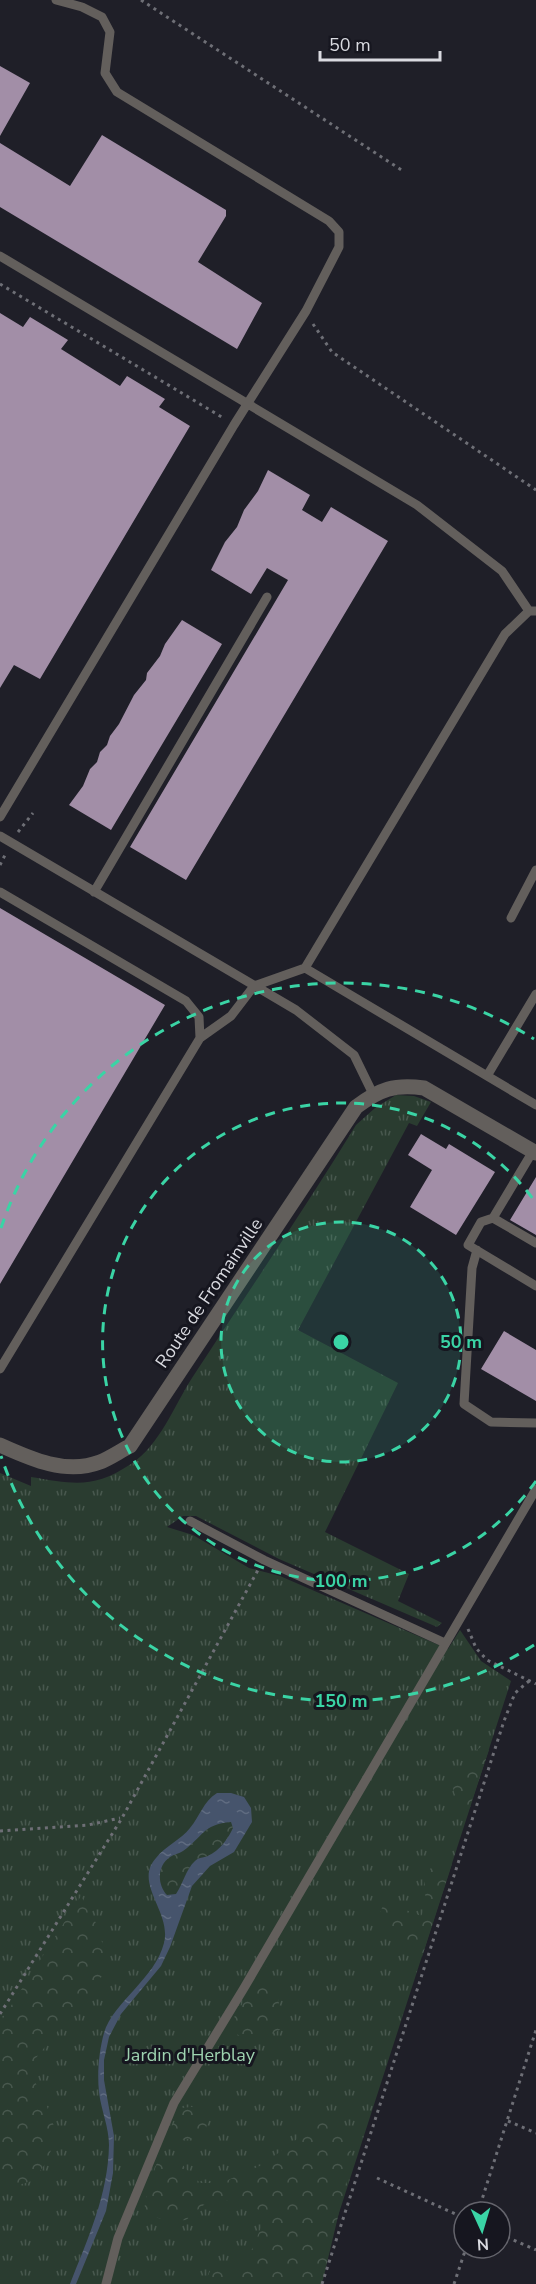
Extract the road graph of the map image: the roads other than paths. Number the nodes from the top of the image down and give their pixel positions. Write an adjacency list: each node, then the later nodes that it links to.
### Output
1 (56, 0): 3 (lane)
2 (0, 256): 3 (lane)
3 (247, 405): 5 (lane); 6 (lane)
4 (267, 597): 10 (lane)
5 (533, 611): 12 (lane)
6 (0, 817)
7 (0, 836): 10 (lane)
8 (536, 870): 11 (lane)
9 (0, 892): 15 (lane)
10 (94, 892): 13 (lane)
11 (511, 918)
12 (305, 968): 13 (lane); 16 (lane)
13 (254, 986): 15 (lane); 17 (lane)
14 (536, 994): 16 (lane)
15 (200, 1038): 24 (lane)
16 (487, 1076): 18 (lane)
17 (373, 1094): 19 (street, Route de Fromainville); 26 (street, Route de Fromainville)
18 (536, 1105)
19 (534, 1152): 20 (lane)
20 (493, 1218): 21 (lane); 22 (lane)
21 (536, 1243)
22 (477, 1250): 23 (lane); 25 (lane)
23 (536, 1286)
24 (0, 1369)
25 (536, 1424)
26 (0, 1445)
27 (536, 1489): 29 (lane)
28 (190, 1521): 29 (lane)
29 (445, 1643): 30 (lane)
30 (106, 2284)

